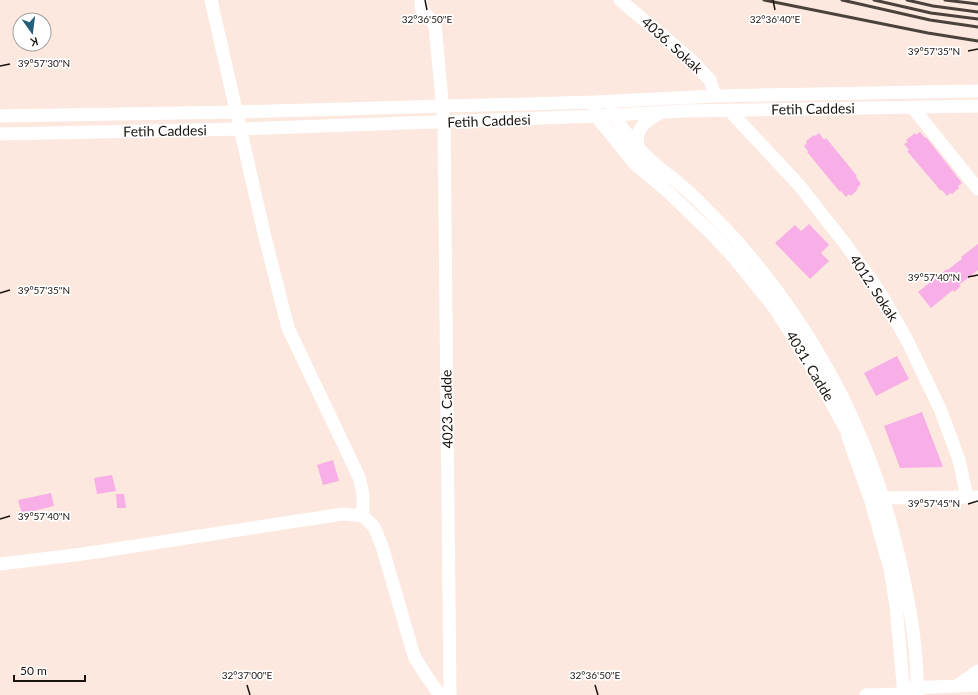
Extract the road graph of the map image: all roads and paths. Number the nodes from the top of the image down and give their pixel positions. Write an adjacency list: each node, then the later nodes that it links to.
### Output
1 (210, 0): 12 (street)
2 (421, 0): 8 (street, 4023. Cadde)
3 (620, 0): 5 (street, 4036. Sokak)
4 (978, 91): 5 (street, Fetih Caddesi)
5 (715, 96): 6 (street, Fetih Caddesi)
6 (612, 100): 7 (street, Fetih Caddesi); 14 (street)
7 (595, 102): 8 (street, Fetih Caddesi); 16 (street)
8 (443, 106): 12 (street, Fetih Caddesi); 17 (street, 4023. Cadde)
9 (978, 106): 10 (street, Fetih Caddesi)
10 (913, 108): 11 (street, Fetih Caddesi); 21 (street)
11 (728, 110): 13 (street, Fetih Caddesi); 22 (street, 4012. Sokak)
12 (236, 112): 15 (street, Fetih Caddesi); 18 (street)
13 (660, 114): 14 (street, Fetih Caddesi); 20 (street)
14 (612, 115): 16 (street, Fetih Caddesi); 20 (street, 4031. Cadde)
15 (0, 116)
16 (596, 116): 17 (street, Fetih Caddesi); 24 (street, 4031. Cadde)
17 (444, 122): 18 (street, Fetih Caddesi); 33 (street, 4023. Cadde)
18 (240, 129): 19 (street, Fetih Caddesi); 25 (street)
19 (0, 134)
20 (638, 147): 23 (street, 4031. Cadde)
21 (978, 189)
22 (973, 497): 23 (street)
23 (884, 498): 24 (street); 30 (street, 4031. Cadde)
24 (871, 501): 31 (street, 4031. Cadde)
25 (363, 516): 26 (street); 32 (street)
26 (0, 564)
27 (978, 671): 29 (street)
28 (978, 685): 29 (street)
29 (956, 686): 30 (street)
30 (917, 691): 31 (street)
31 (904, 693): 34 (street)
32 (440, 695)
33 (450, 695)
34 (866, 695)

